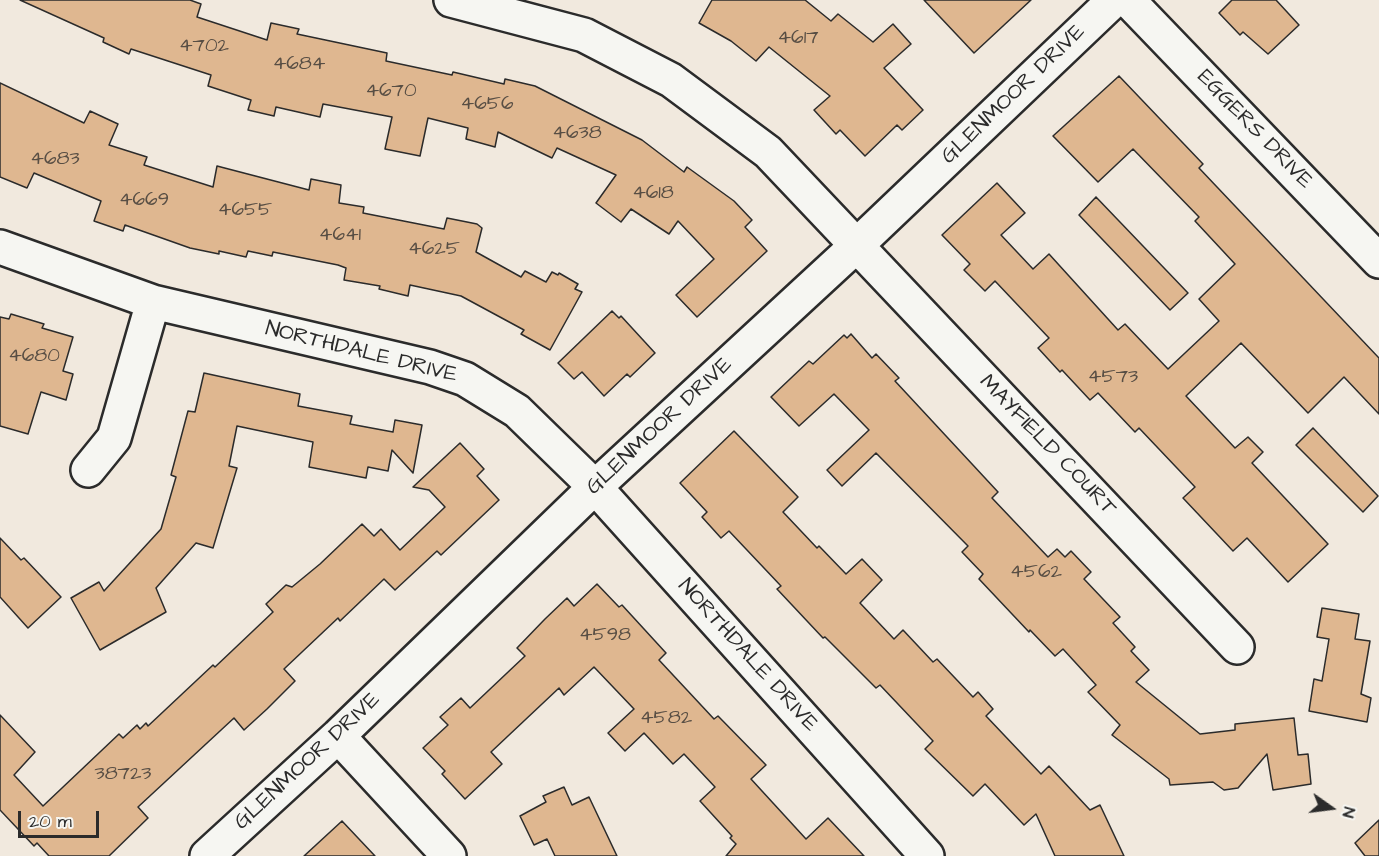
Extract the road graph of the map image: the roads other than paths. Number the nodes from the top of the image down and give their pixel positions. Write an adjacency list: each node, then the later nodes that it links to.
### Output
1 (451, 0): 4 (street, MAYFIELD COURT)
2 (1114, 0): 4 (street, GLENMOOR DRIVE)
3 (1128, 0): 6 (street, EGGERS DRIVE)
4 (856, 246): 9 (street, GLENMOOR DRIVE); 10 (street, MAYFIELD COURT)
5 (0, 247): 7 (street, NORTHDALE DRIVE)
6 (1379, 261)
7 (153, 302): 8 (street); 9 (street, NORTHDALE DRIVE)
8 (88, 470)
9 (594, 487): 11 (street, GLENMOOR DRIVE); 14 (street, NORTHDALE DRIVE)
10 (1237, 646)
11 (338, 736): 12 (street, GLENMOOR DRIVE); 13 (street)
12 (207, 856)
13 (449, 856)
14 (927, 856)

